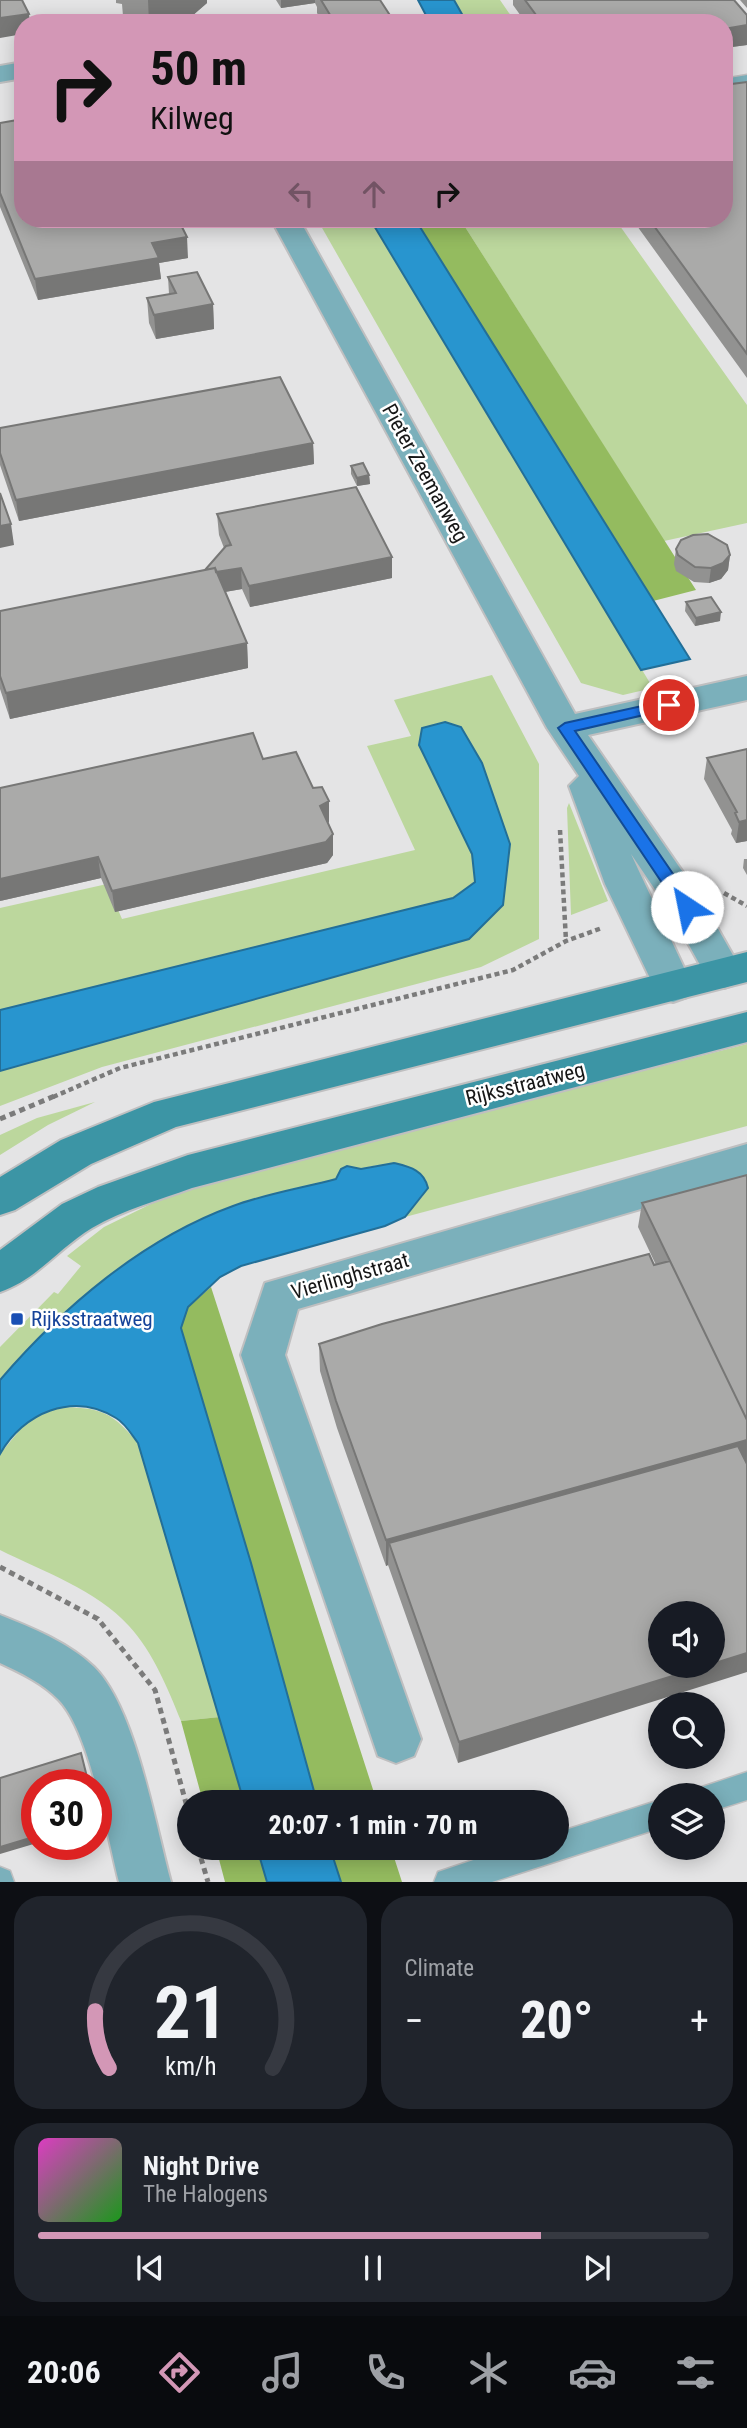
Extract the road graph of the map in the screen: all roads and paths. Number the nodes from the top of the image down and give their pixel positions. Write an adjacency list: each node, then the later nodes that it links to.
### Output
1 (290, 228): 3 (street, Pieter Zeemanweg)
2 (747, 688): 3 (street)
3 (565, 728): 7 (street, Pieter Zeemanweg); 8 (street, Pieter Zeemanweg)
4 (729, 897): 5 (path)
5 (747, 906)
6 (566, 941): 10 (path)
7 (736, 970): 8 (main road); 9 (main road)
8 (673, 986): 9 (main road); 12 (main road)
9 (738, 1029): 13 (main road, Rijksstraatweg)
10 (0, 1119)
11 (747, 1161): 15 (street, Vierlinghstraat)
12 (0, 1198)
13 (0, 1274)
14 (0, 1638): 22 (street)
15 (396, 1739)
16 (747, 1786): 17 (lane)
17 (725, 1793)
18 (648, 1818): 19 (lane)
19 (569, 1843)
20 (202, 1860): 23 (path)
21 (515, 1860): 24 (lane)
22 (145, 1882)
23 (208, 1882)
24 (448, 1882)

